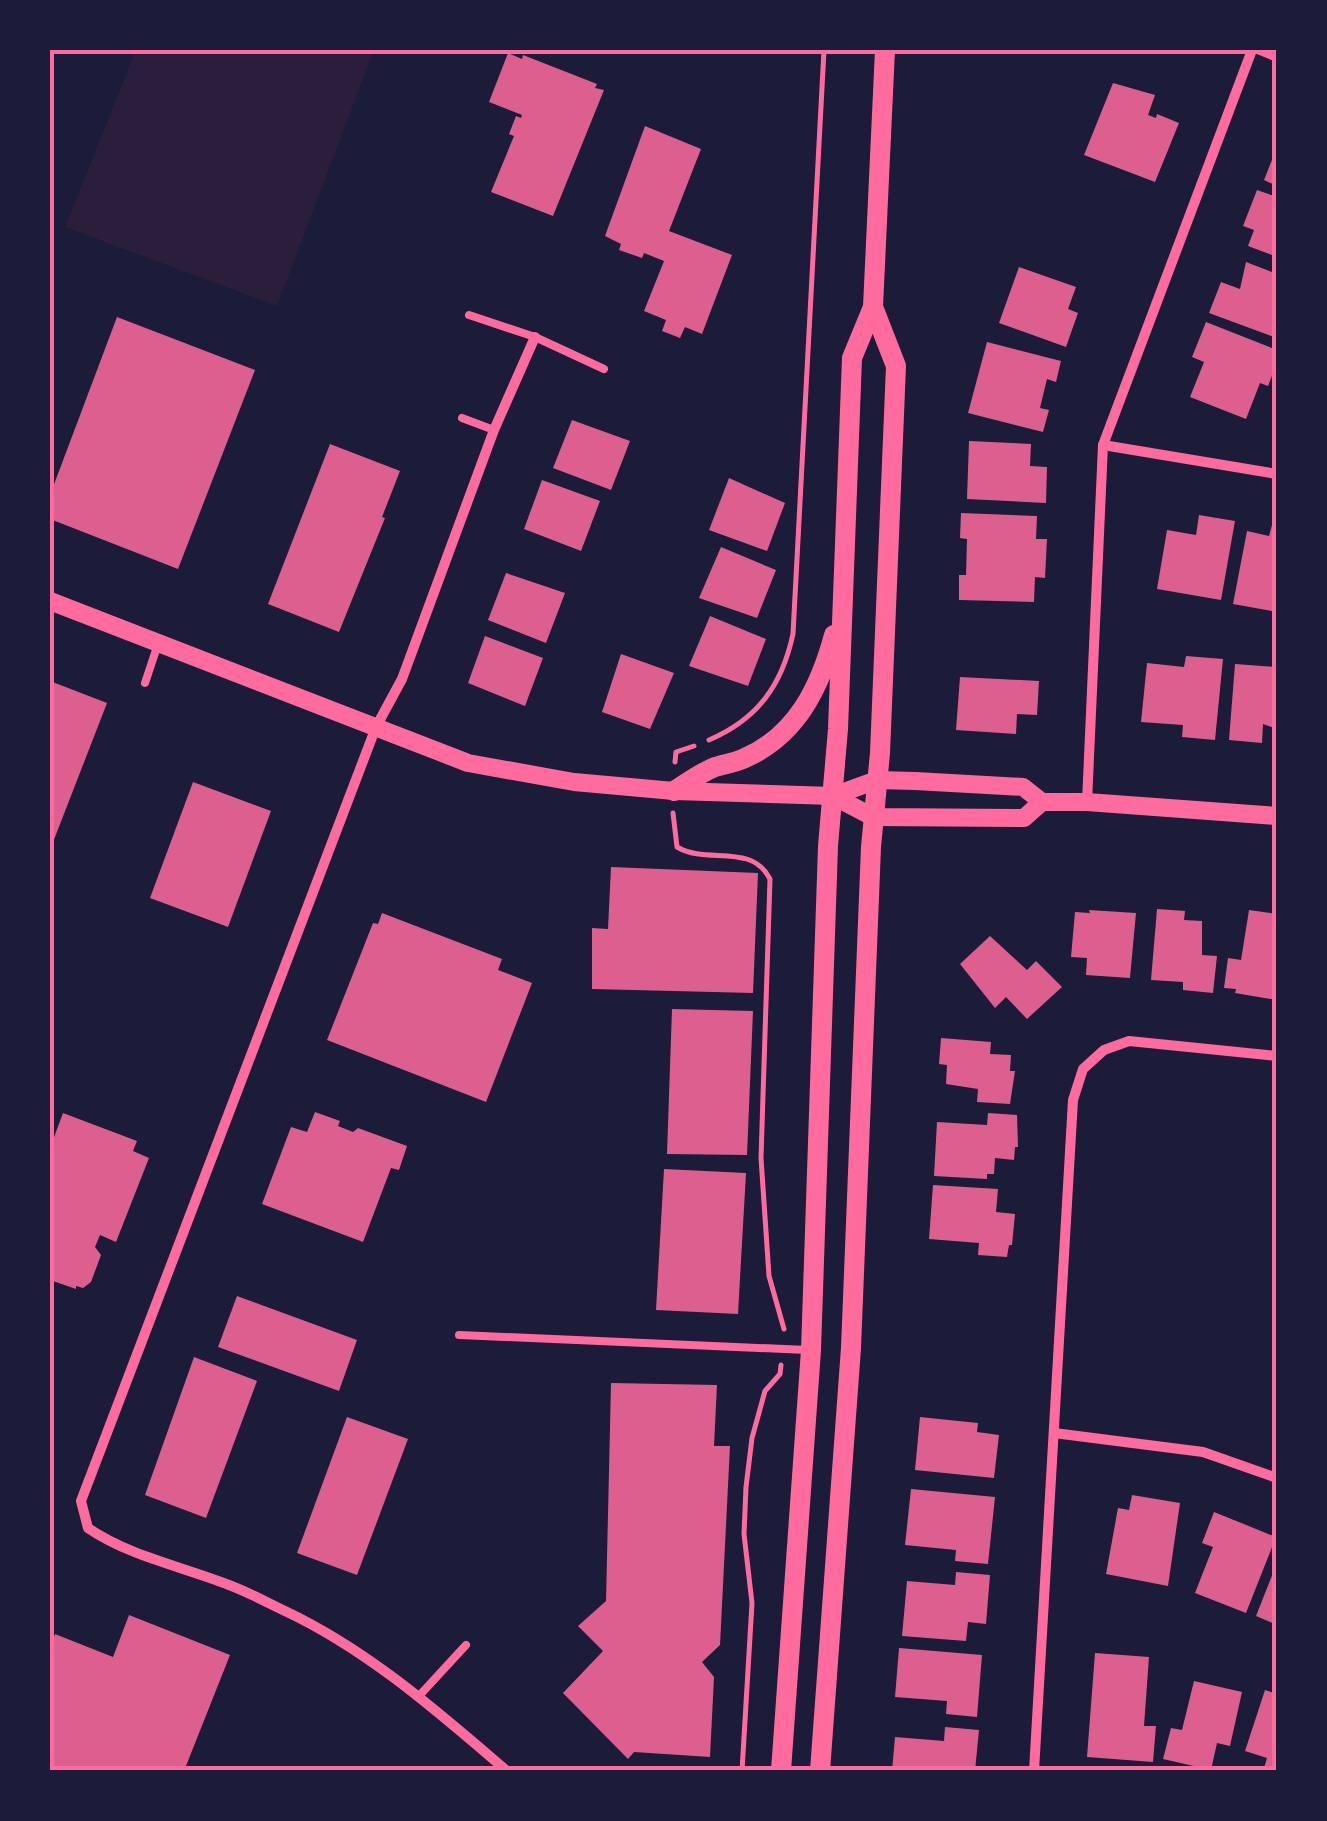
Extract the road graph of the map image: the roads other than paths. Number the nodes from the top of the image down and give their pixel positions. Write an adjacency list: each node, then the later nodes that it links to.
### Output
1 (884, 50): 4 (main road)
2 (1256, 50): 3 (street); 10 (street)
3 (1277, 57)
4 (873, 307): 13 (main road); 17 (main road)
5 (469, 314): 6 (lane)
6 (535, 336): 7 (lane); 9 (street)
7 (604, 369)
8 (462, 418): 9 (lane)
9 (494, 430): 16 (street)
10 (1103, 445): 11 (street); 21 (street)
11 (1277, 474)
12 (50, 601): 14 (street)
13 (842, 604): 18 (main road); 19 (main road)
14 (159, 643): 15 (lane); 16 (street)
15 (146, 682)
16 (376, 727): 18 (street); 30 (street)
17 (877, 780): 19 (street); 20 (street); 23 (main road)
18 (674, 792): 19 (street)
19 (833, 796): 23 (street); 26 (main road)
20 (1042, 802): 21 (street); 23 (street)
21 (1087, 802): 22 (street)
22 (1277, 816)
23 (873, 817): 33 (main road)
24 (1277, 1056): 27 (street)
25 (459, 1336): 26 (lane)
26 (811, 1350): 32 (main road)
27 (1054, 1433): 28 (street); 34 (street)
28 (1277, 1478)
29 (466, 1645): 30 (lane)
30 (419, 1696): 31 (street)
31 (507, 1771)
32 (781, 1771)
33 (820, 1771)
34 (1034, 1771)

